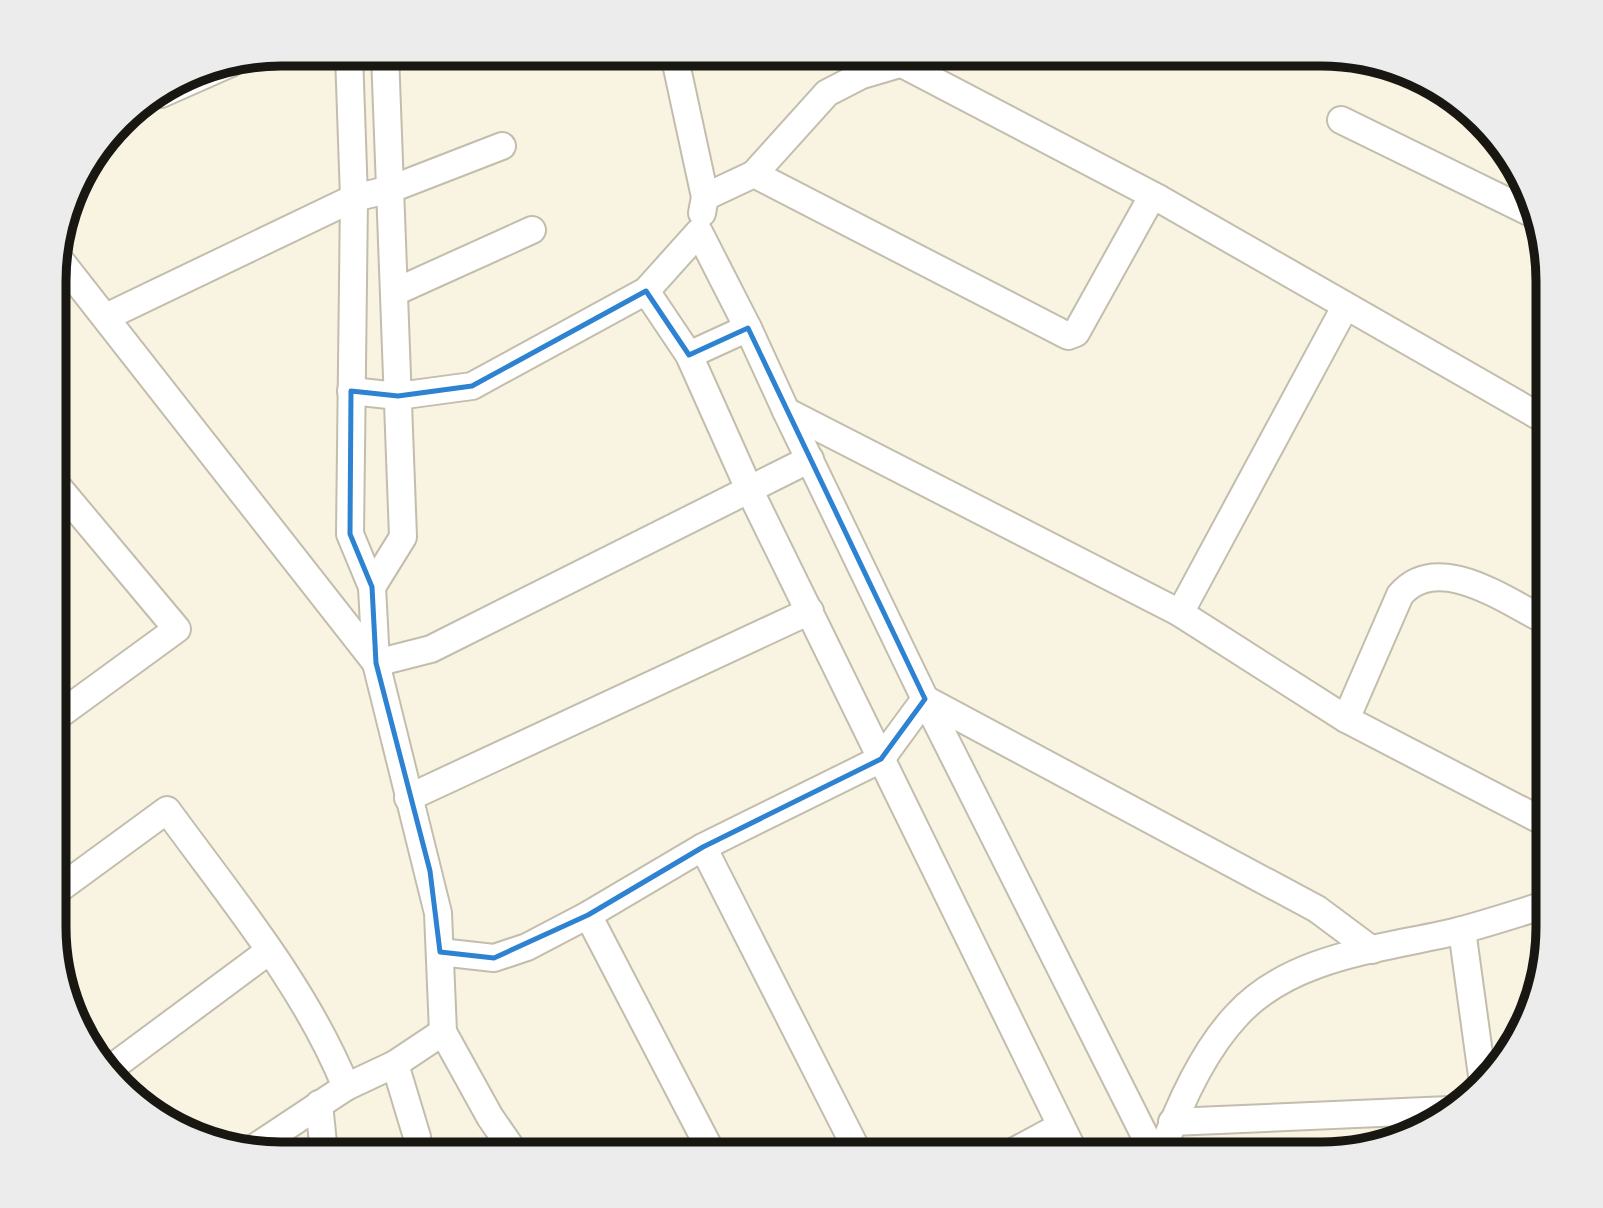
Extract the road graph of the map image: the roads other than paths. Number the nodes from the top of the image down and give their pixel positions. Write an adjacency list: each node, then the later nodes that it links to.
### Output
1 (349, 67): 11 (street)
2 (385, 67): 9 (street)
3 (677, 67): 10 (street)
4 (877, 67): 8 (street)
5 (911, 67): 12 (street)
6 (1340, 120): 13 (street)
7 (502, 146): 9 (street)
8 (754, 174): 10 (street); 12 (street)
9 (391, 188): 11 (street); 18 (street)
10 (705, 197): 15 (street)
11 (354, 198): 20 (street); 23 (street)
12 (1158, 198): 19 (street)
13 (1524, 210)
14 (532, 230): 18 (street)
15 (699, 232): 17 (street); 21 (street)
16 (67, 269): 20 (street)
17 (646, 291): 22 (street); 24 (street)
18 (395, 292): 24 (street)
19 (1345, 307): 26 (street); 32 (street)
20 (106, 317): 34 (street)
21 (748, 328): 22 (street); 25 (street)
22 (689, 355): 28 (street)
23 (351, 391): 24 (street); 30 (street)
24 (398, 396): 30 (street)
25 (786, 411): 27 (street); 32 (street)
26 (1536, 415)
27 (810, 459): 28 (street); 35 (street)
28 (750, 489): 31 (street); 34 (street)
29 (67, 498): 36 (street)
30 (372, 587): 34 (street)
31 (810, 611): 38 (street); 39 (street)
32 (1180, 613): 37 (street)
33 (1536, 616): 37 (street)
34 (376, 663): 39 (street)
35 (925, 699): 38 (street); 47 (street); 66 (street)
36 (67, 709)
37 (1346, 719): 40 (street)
38 (881, 759): 41 (street); 57 (street)
39 (408, 798): 48 (street)
40 (1536, 818)
41 (703, 847): 44 (street); 63 (street)
42 (67, 883): 46 (street)
43 (1536, 908): 45 (street)
44 (588, 915): 48 (street); 62 (street)
45 (1462, 930): 47 (street); 52 (street)
46 (269, 950): 50 (street); 53 (street)
47 (1372, 950): 56 (street)
48 (440, 952): 49 (street)
49 (443, 1032): 51 (street); 61 (street)
50 (117, 1064)
51 (395, 1065): 53 (street); 60 (street)
52 (1481, 1070)
53 (346, 1087): 54 (street)
54 (319, 1104): 58 (street); 59 (street)
55 (1431, 1111): 56 (street)
56 (1172, 1122): 67 (street)
57 (1062, 1126): 64 (street); 65 (street)
58 (265, 1141)
59 (323, 1141)
60 (417, 1141)
61 (507, 1141)
62 (706, 1141)
63 (853, 1142)
64 (1032, 1142)
65 (1069, 1142)
66 (1148, 1142)
67 (1165, 1142)

